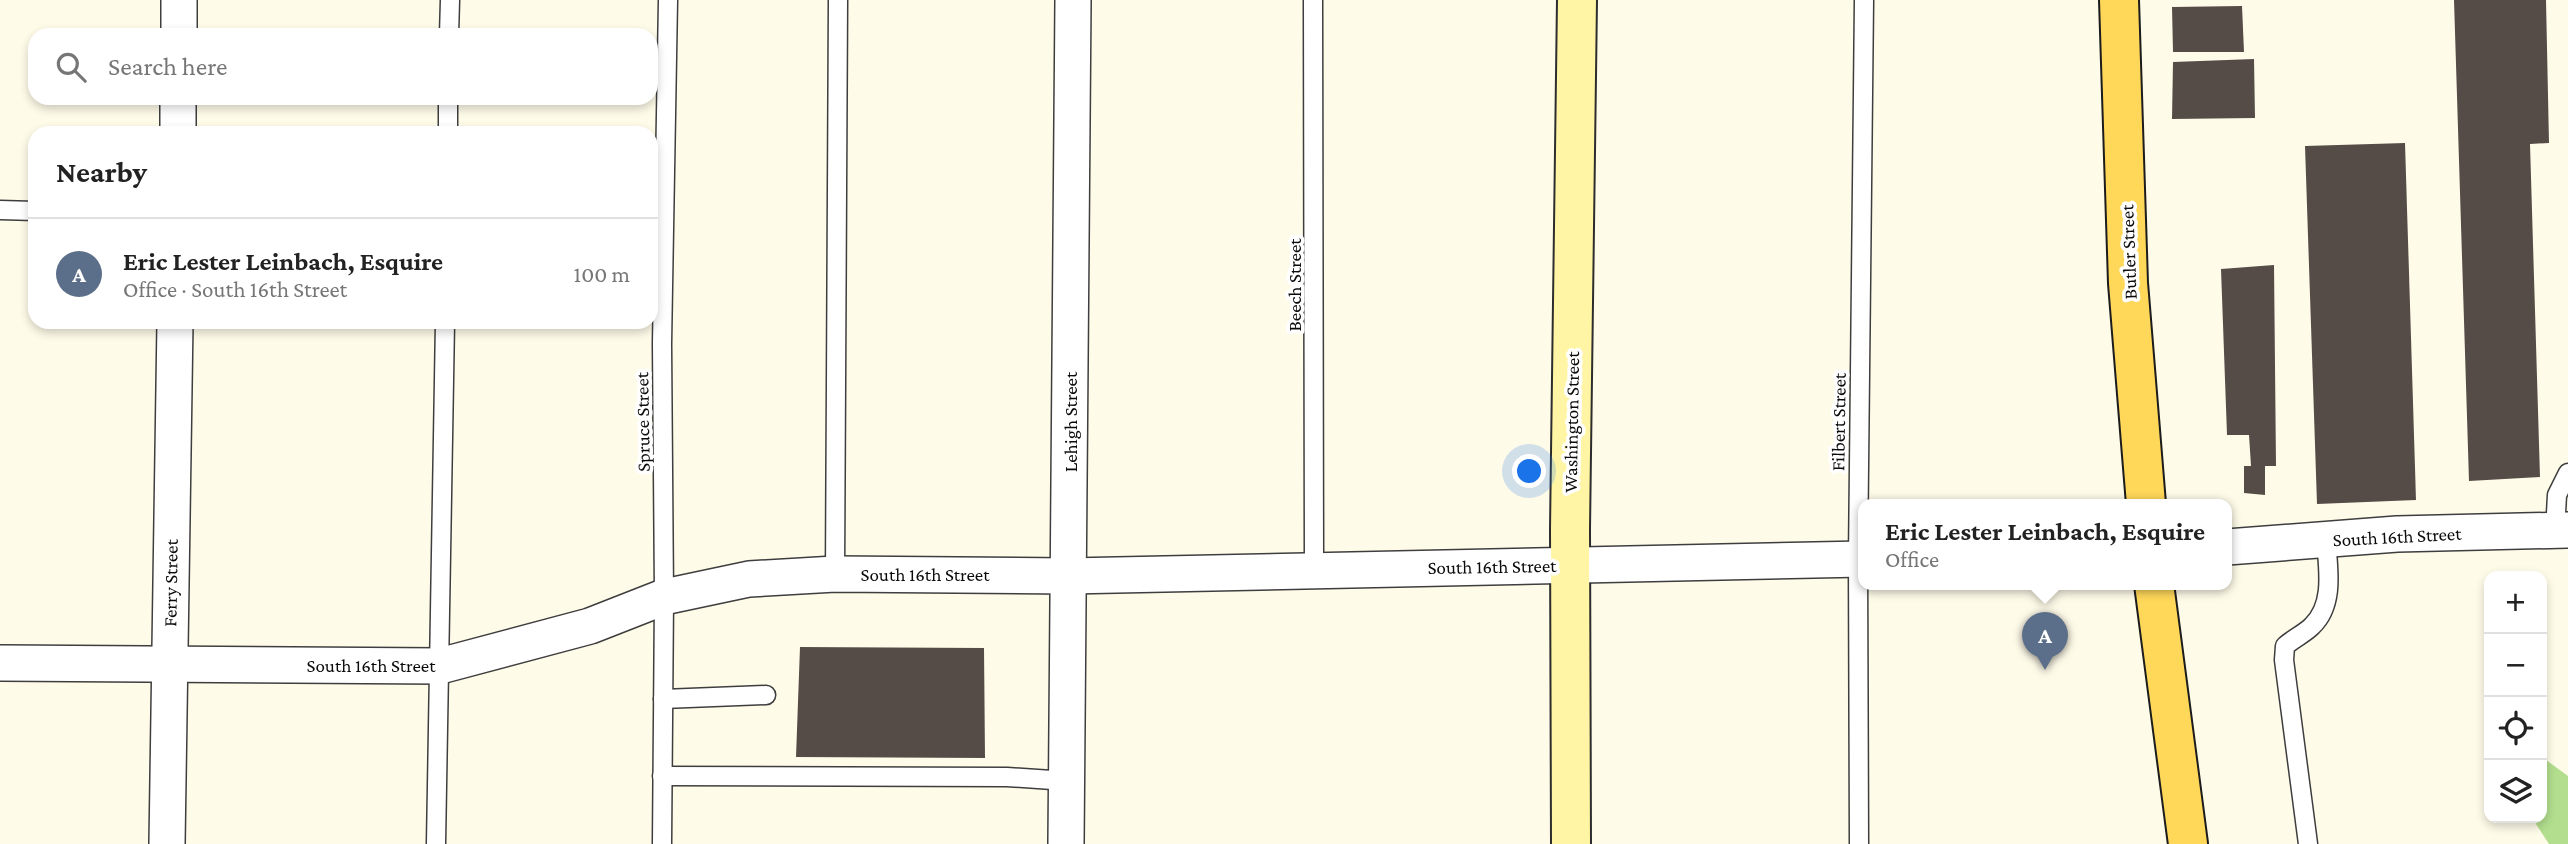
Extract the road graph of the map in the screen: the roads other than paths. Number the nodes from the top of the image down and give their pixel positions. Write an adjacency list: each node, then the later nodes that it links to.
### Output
1 (179, 0): 10 (street)
2 (450, 0): 11 (lane)
3 (668, 0): 16 (lane, Spruce Street)
4 (838, 0): 31 (lane)
5 (1073, 0): 32 (street, Lehigh Street)
6 (1313, 0): 30 (lane, Beech Street)
7 (1577, 0): 29 (street, Washington Street)
8 (1864, 0): 23 (lane, Filbert Street)
9 (2119, 0): 24 (main road, Butler Street)
10 (179, 28)
11 (449, 28)
12 (178, 105): 14 (street)
13 (449, 105): 15 (lane)
14 (178, 126)
15 (448, 126)
16 (658, 205)
17 (0, 210): 18 (lane)
18 (28, 211)
19 (658, 278): 35 (lane, Spruce Street)
20 (175, 329): 37 (street, Ferry Street)
21 (445, 329): 38 (lane)
22 (2568, 473): 25 (lane)
23 (1860, 499)
24 (2146, 499)
25 (2561, 531): 26 (street, South 16th Street)
26 (2326, 540): 27 (street, South 16th Street); 50 (lane)
27 (2232, 547)
28 (1858, 559): 29 (street, South 16th Street)
29 (1570, 565): 30 (street, South 16th Street); 47 (street, Washington Street)
30 (1314, 570): 32 (street, South 16th Street)
31 (835, 574): 32 (street, South 16th Street); 35 (street, South 16th Street)
32 (1069, 576): 42 (street, Lehigh Street)
33 (1860, 590): 48 (lane, Filbert Street)
34 (2155, 590): 49 (main road)
35 (664, 597): 38 (street, South 16th Street); 40 (lane, Spruce Street)
36 (0, 663): 37 (street, South 16th Street)
37 (169, 664): 38 (street, South 16th Street); 43 (street, Ferry Street)
38 (440, 666): 44 (lane)
39 (766, 695): 40 (lane)
40 (663, 699): 41 (lane, Spruce Street)
41 (662, 776): 42 (lane); 45 (lane, Spruce Street)
42 (1067, 780): 46 (street, Lehigh Street)
43 (167, 844)
44 (436, 844)
45 (662, 844)
46 (1066, 844)
47 (1570, 844)
48 (1859, 844)
49 (2189, 844)
50 (2308, 844)

